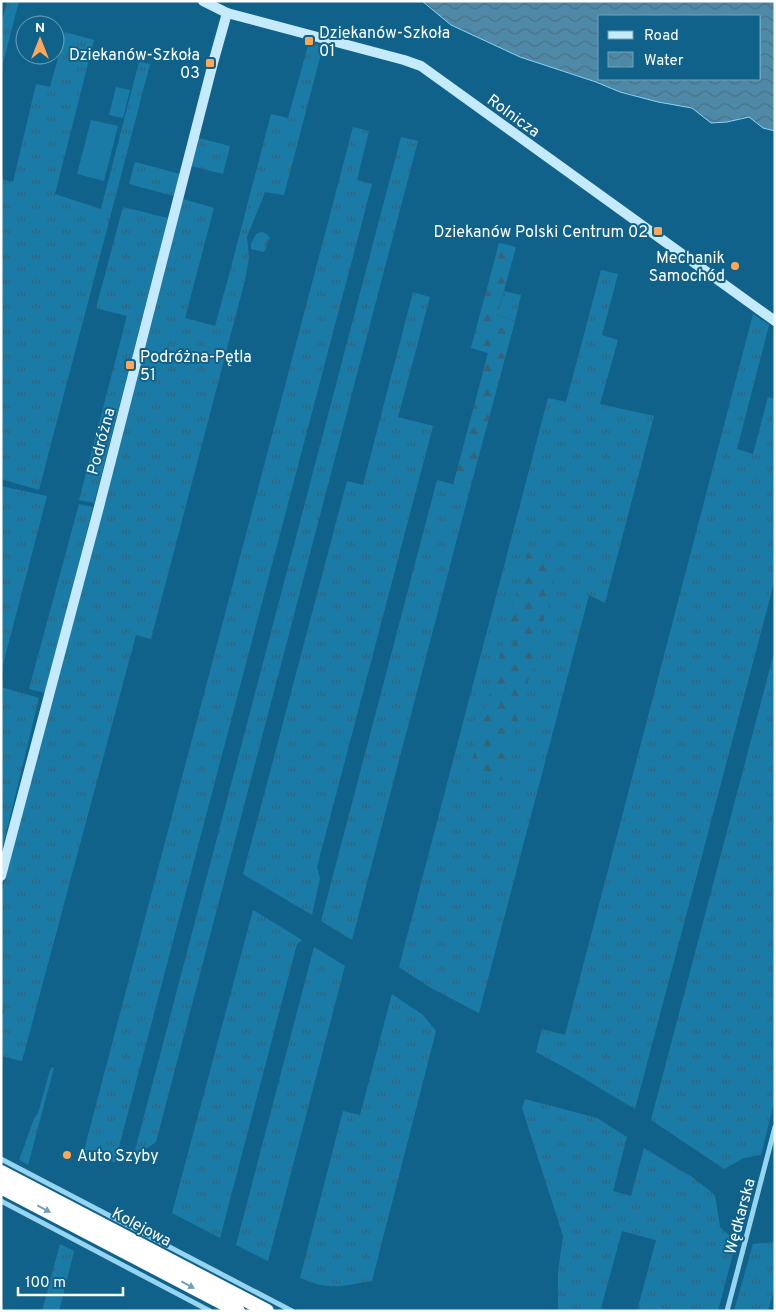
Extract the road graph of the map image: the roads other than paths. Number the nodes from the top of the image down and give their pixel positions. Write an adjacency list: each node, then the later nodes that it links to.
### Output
1 (203, 1): 2 (street, Rolnicza)
2 (227, 13): 3 (street, Rolnicza); 4 (street, Podróżna)
3 (775, 321)
4 (1, 876)
5 (775, 1127): 14 (street, Wędkarska)
6 (1, 1159): 13 (street)
7 (1, 1172): 12 (highway, Kolejowa)
8 (1, 1187): 11 (highway, Kolejowa, one-way to 11)
9 (1, 1201): 10 (street)
10 (210, 1311)
11 (238, 1311)
12 (267, 1311)
13 (292, 1311)
14 (727, 1311)

